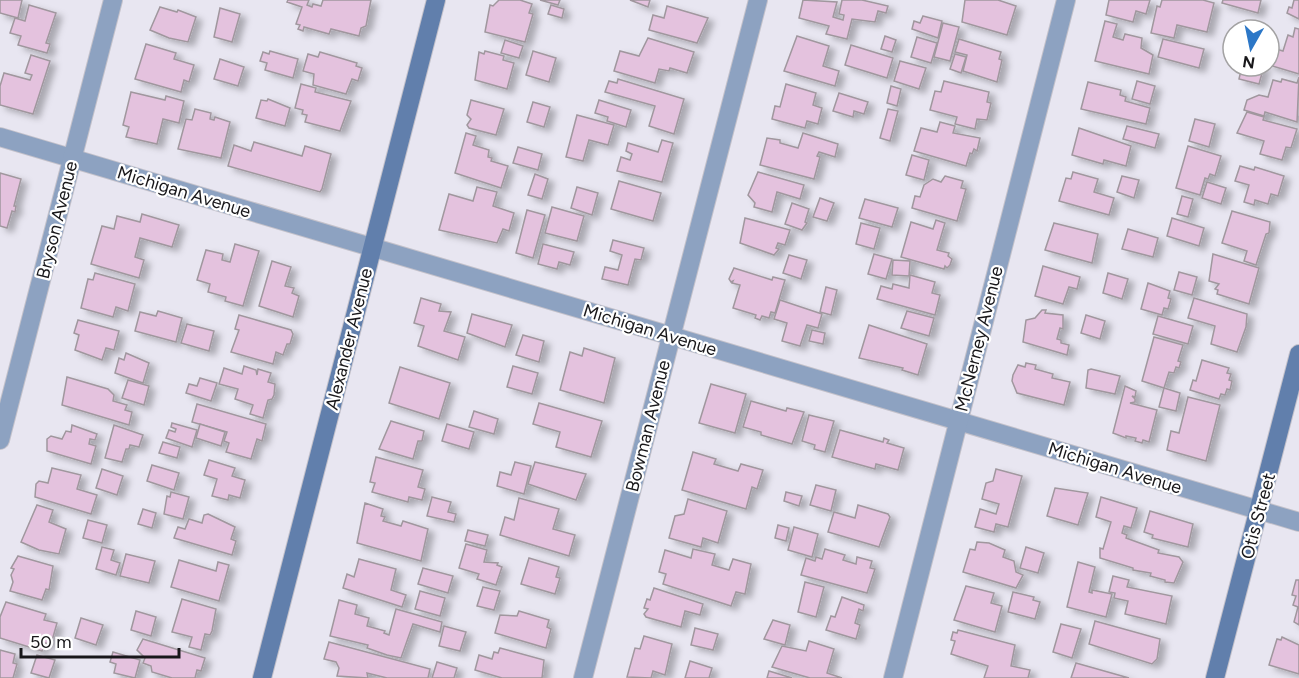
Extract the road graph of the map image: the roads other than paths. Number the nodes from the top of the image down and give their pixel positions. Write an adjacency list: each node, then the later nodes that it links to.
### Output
1 (113, 0): 6 (street, Bryson Avenue)
2 (436, 0): 7 (street, Alexander Avenue)
3 (758, 0): 8 (street, Bowman Avenue)
4 (1066, 0): 10 (street, McNerney Avenue)
5 (0, 137): 6 (street, Michigan Avenue)
6 (72, 159): 7 (street, Michigan Avenue); 11 (street, Bryson Avenue)
7 (372, 248): 8 (street, Michigan Avenue); 14 (street, Alexander Avenue)
8 (671, 336): 10 (street, Michigan Avenue); 15 (street, Bowman Avenue)
9 (1299, 354): 12 (street, Otis Street)
10 (958, 421): 12 (street, Michigan Avenue); 16 (street, McNerney Avenue)
11 (0, 440)
12 (1260, 511): 13 (street, Michigan Avenue); 17 (street, Otis Street)
13 (1299, 522)
14 (262, 678)
15 (583, 678)
16 (893, 678)
17 (1215, 678)

